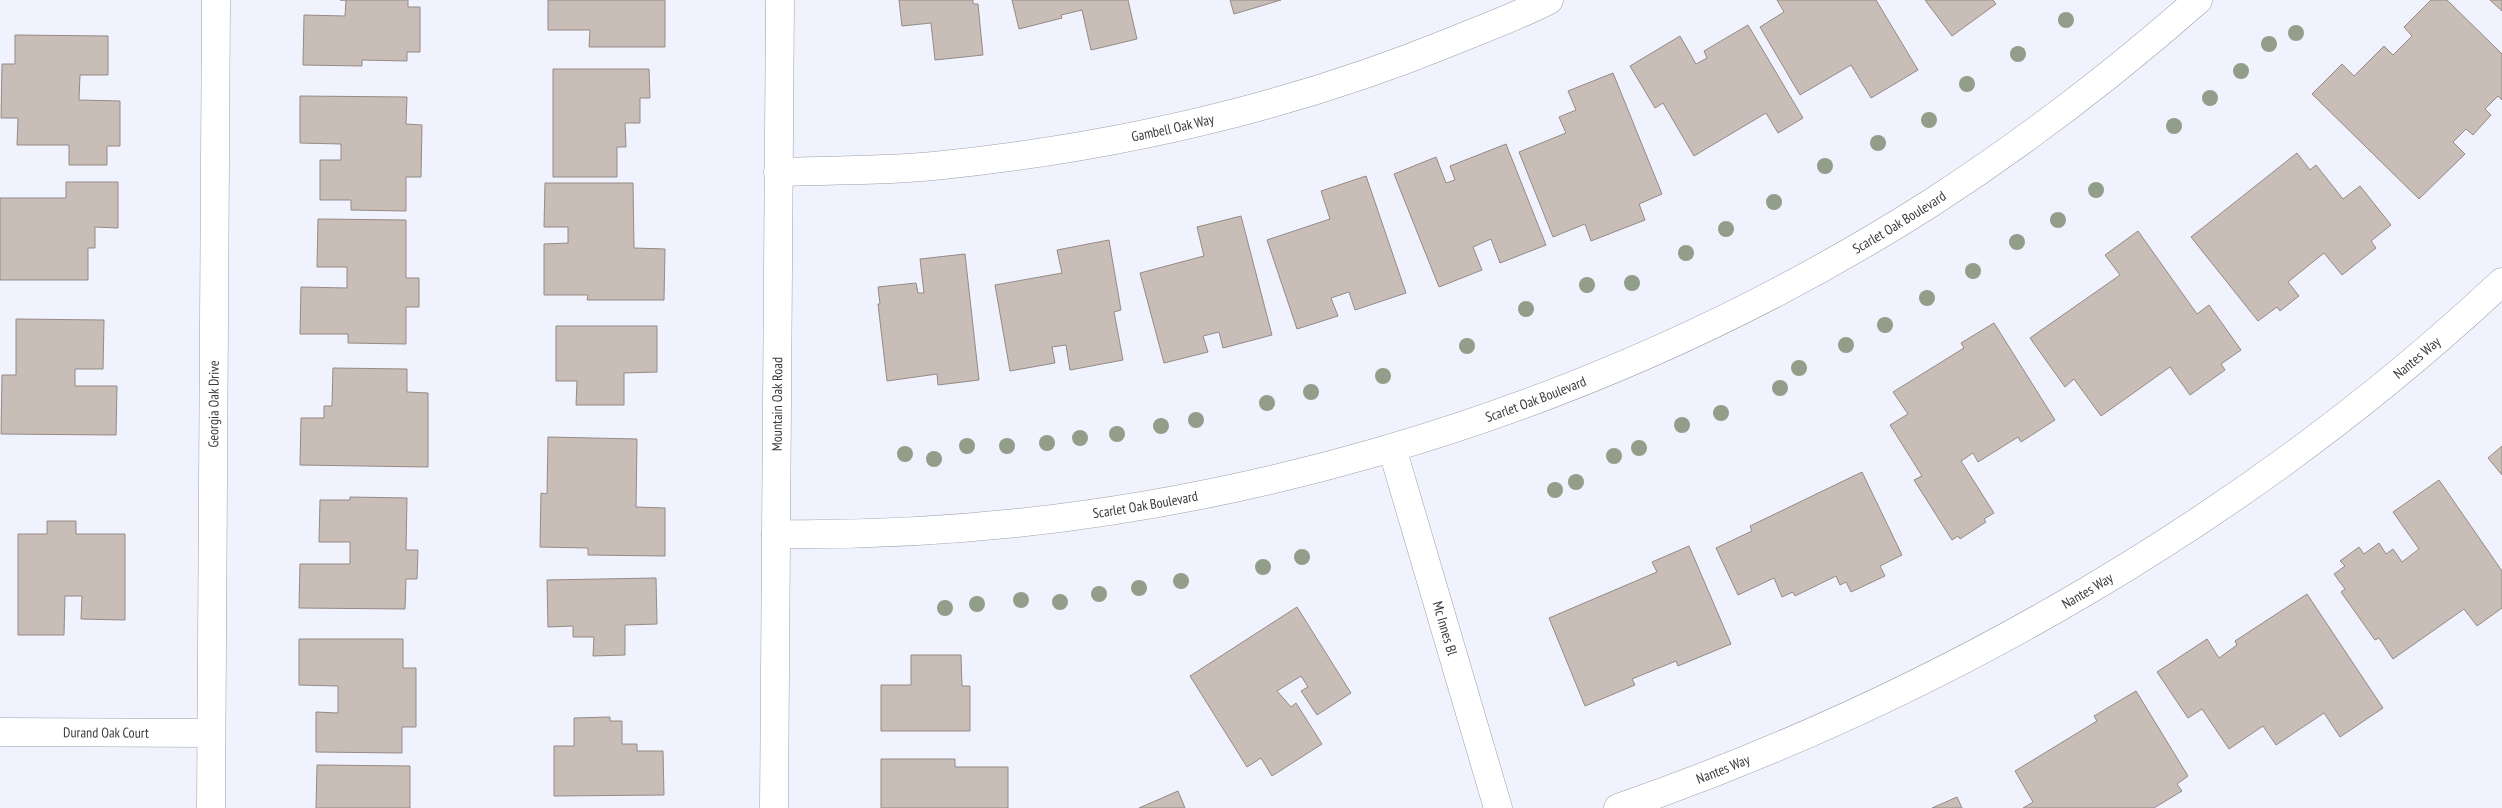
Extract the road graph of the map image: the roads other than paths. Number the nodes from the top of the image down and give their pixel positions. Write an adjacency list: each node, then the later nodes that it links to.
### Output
1 (216, 0): 11 (street, Georgia Oak Drive)
2 (780, 0): 6 (street, Mountain Oak Road)
3 (1548, 0): 5 (street, Gambell Oak Way)
4 (2198, 0): 8 (street, Scarlet Oak Boulevard)
5 (1512, 8): 6 (street, Gambell Oak Way)
6 (778, 172): 9 (street, Mountain Oak Road)
7 (2502, 282): 15 (street, Nantes Way)
8 (1392, 448): 9 (street, Scarlet Oak Boulevard); 14 (street, Mc Innes Bl)
9 (776, 534): 13 (street, Mountain Oak Road)
10 (0, 732): 11 (street, Durand Oak Court)
11 (211, 733): 12 (street, Georgia Oak Drive)
12 (211, 808)
13 (774, 808)
14 (1498, 808)
15 (1618, 808)

